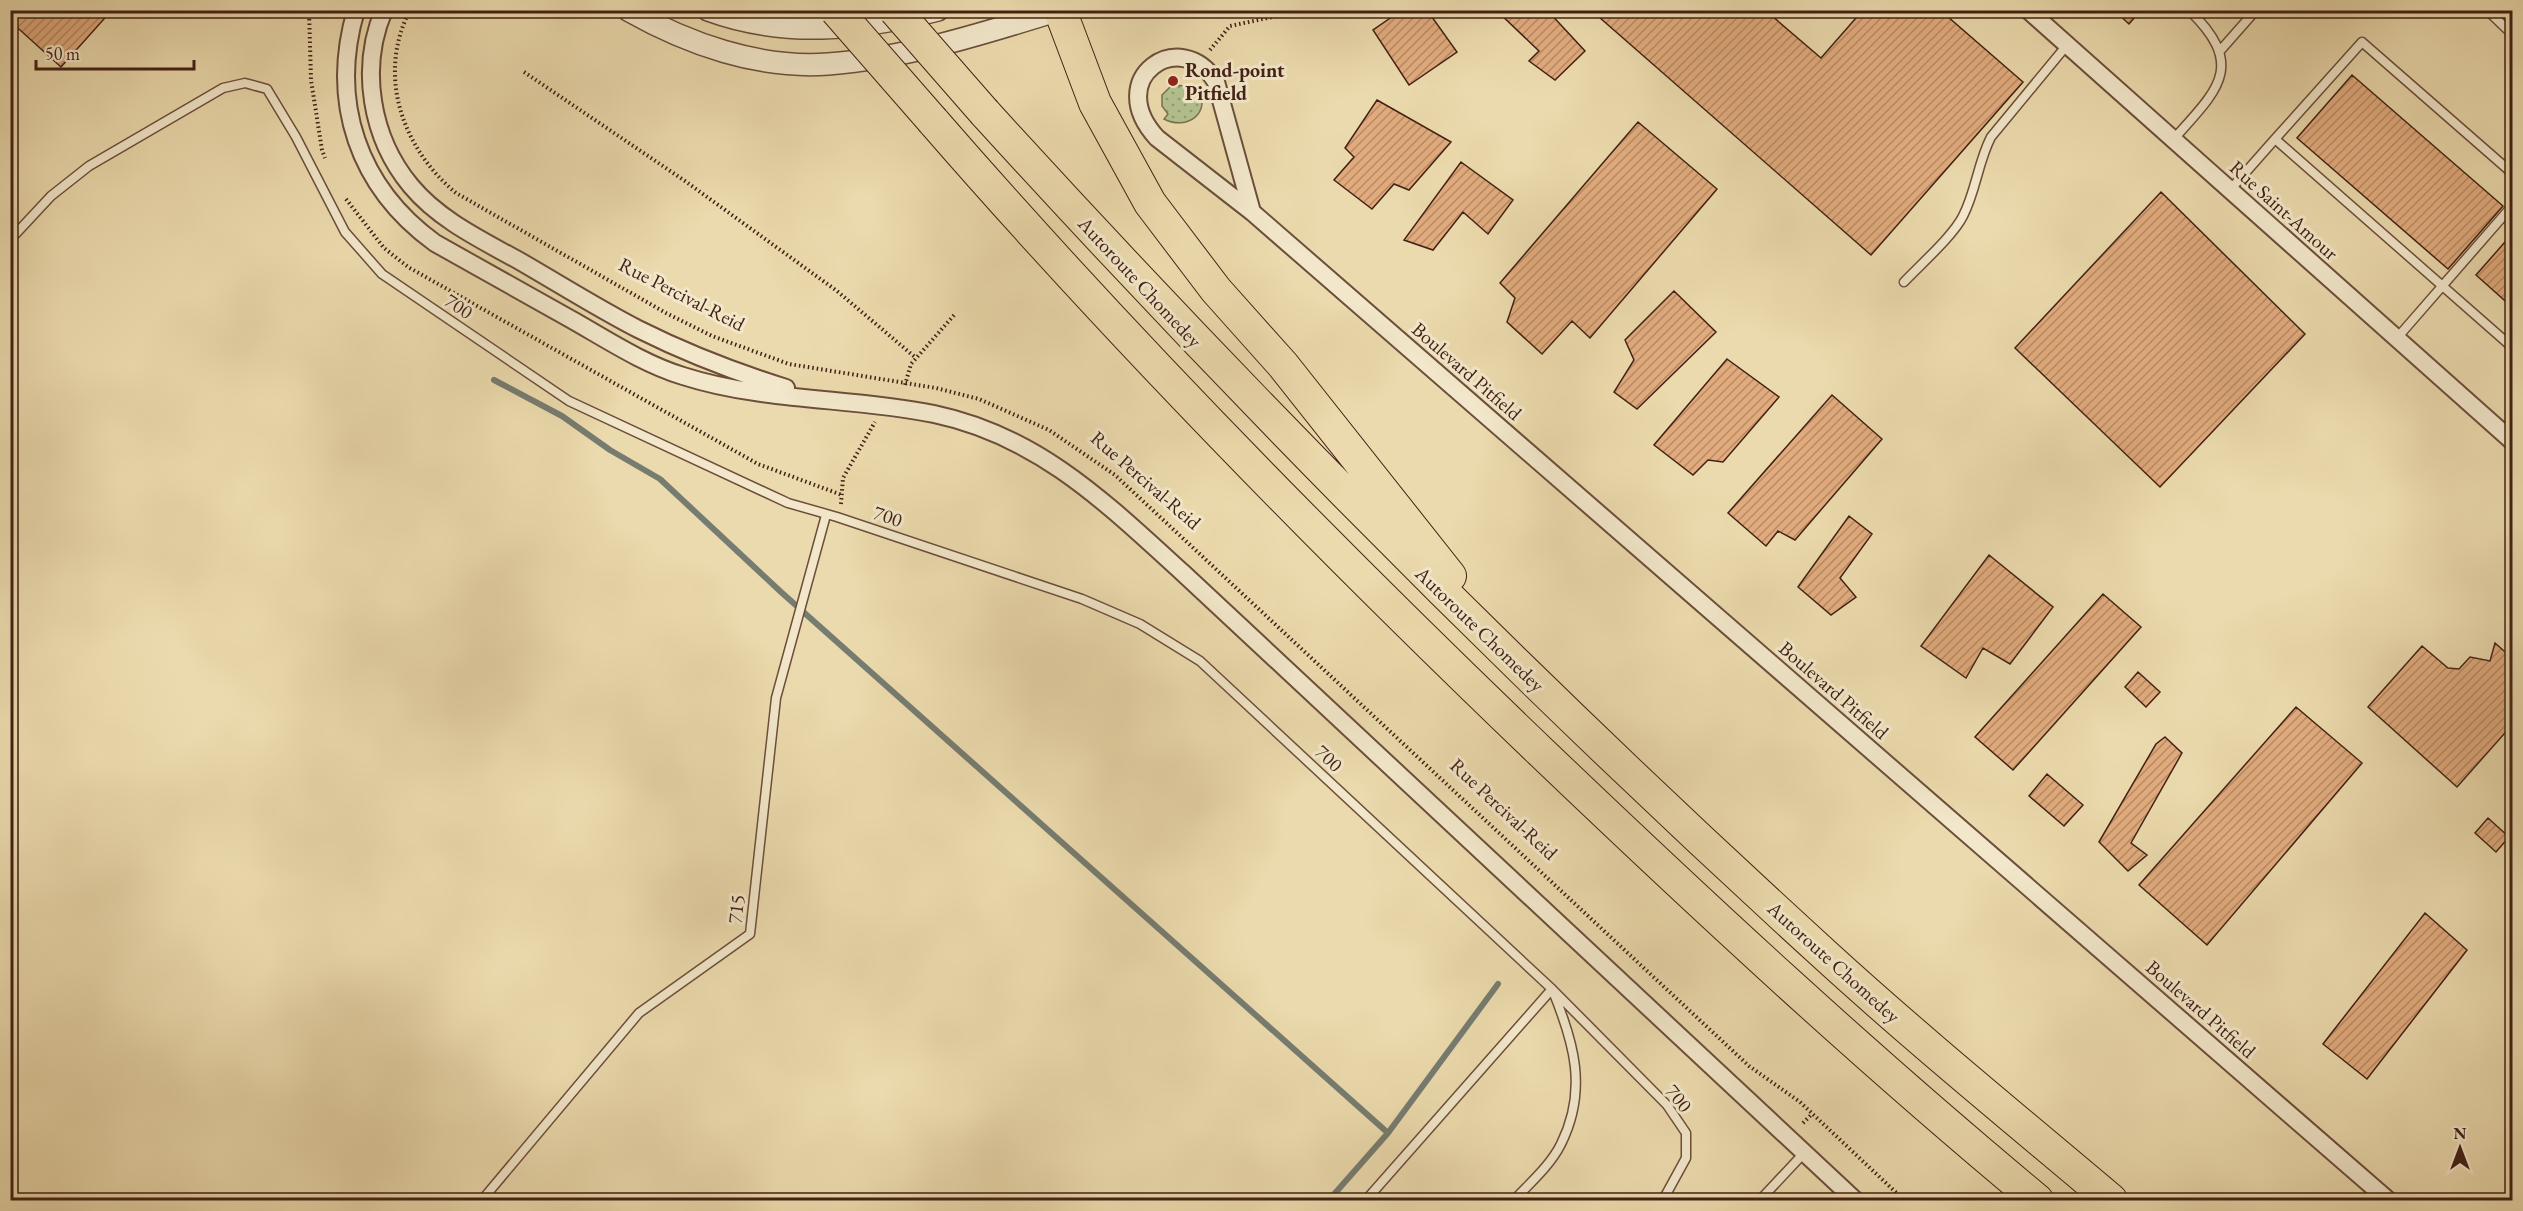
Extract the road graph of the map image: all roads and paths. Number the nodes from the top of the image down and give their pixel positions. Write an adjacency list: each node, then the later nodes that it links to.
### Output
1 (356, 10): 34 (street)
2 (384, 10): 34 (street)
3 (410, 10): 33 (path, Rue Percival-Reid)
4 (628, 10): 9 (street)
5 (708, 10): 8 (street)
6 (836, 10): 52 (highway, bridge)
7 (895, 10): 40 (highway, Autoroute Chomedey, bridge)
8 (938, 10)
9 (1059, 10): 40 (highway)
10 (1305, 10): 17 (path)
11 (2028, 10): 16 (street, Rue Saint-Amour)
12 (2190, 10): 18 (lane)
13 (2256, 10): 18 (lane)
14 (2487, 10): 15 (lane)
15 (2512, 34)
16 (2067, 45): 21 (street, Rue Saint-Amour); 27 (lane)
17 (1208, 52)
18 (2219, 52): 21 (lane)
19 (524, 72): 32 (path)
20 (2275, 139): 22 (lane); 23 (lane); 28 (lane)
21 (2173, 140): 23 (street, Rue Saint-Amour)
22 (2512, 173)
23 (2230, 190): 30 (street, Rue Saint-Amour)
24 (2512, 206): 28 (lane)
25 (1252, 212): 25 (street, Boulevard Pitfield); 54 (street, Boulevard Pitfield)
26 (10, 240): 38 (lane, 700)
27 (1904, 282)
28 (2443, 286): 30 (lane); 31 (lane)
29 (955, 314): 32 (path)
30 (2397, 338): 37 (street, Rue Saint-Amour)
31 (2512, 347)
32 (916, 358): 33 (path)
33 (905, 383): 36 (path); 42 (path, Rue Percival-Reid)
34 (821, 400): 35 (street)
35 (876, 406): 36 (street); 39 (path)
36 (901, 409): 44 (street)
37 (2512, 441)
38 (826, 515): 39 (lane, 700); 45 (lane, 715)
39 (837, 517): 41 (lane, 700)
40 (1539, 686): 53 (highway, Autoroute Chomedey)
41 (1552, 989): 46 (lane); 47 (lane); 48 (lane, 700)
42 (1812, 1114): 43 (path); 51 (path, Rue Percival-Reid)
43 (1803, 1123)
44 (1804, 1153): 49 (lane); 50 (street)
45 (482, 1200)
46 (1366, 1200)
47 (1514, 1200)
48 (1664, 1200)
49 (1760, 1200)
50 (1855, 1200)
51 (1904, 1200)
52 (2037, 1200)
53 (2111, 1200)
54 (2388, 1200)

